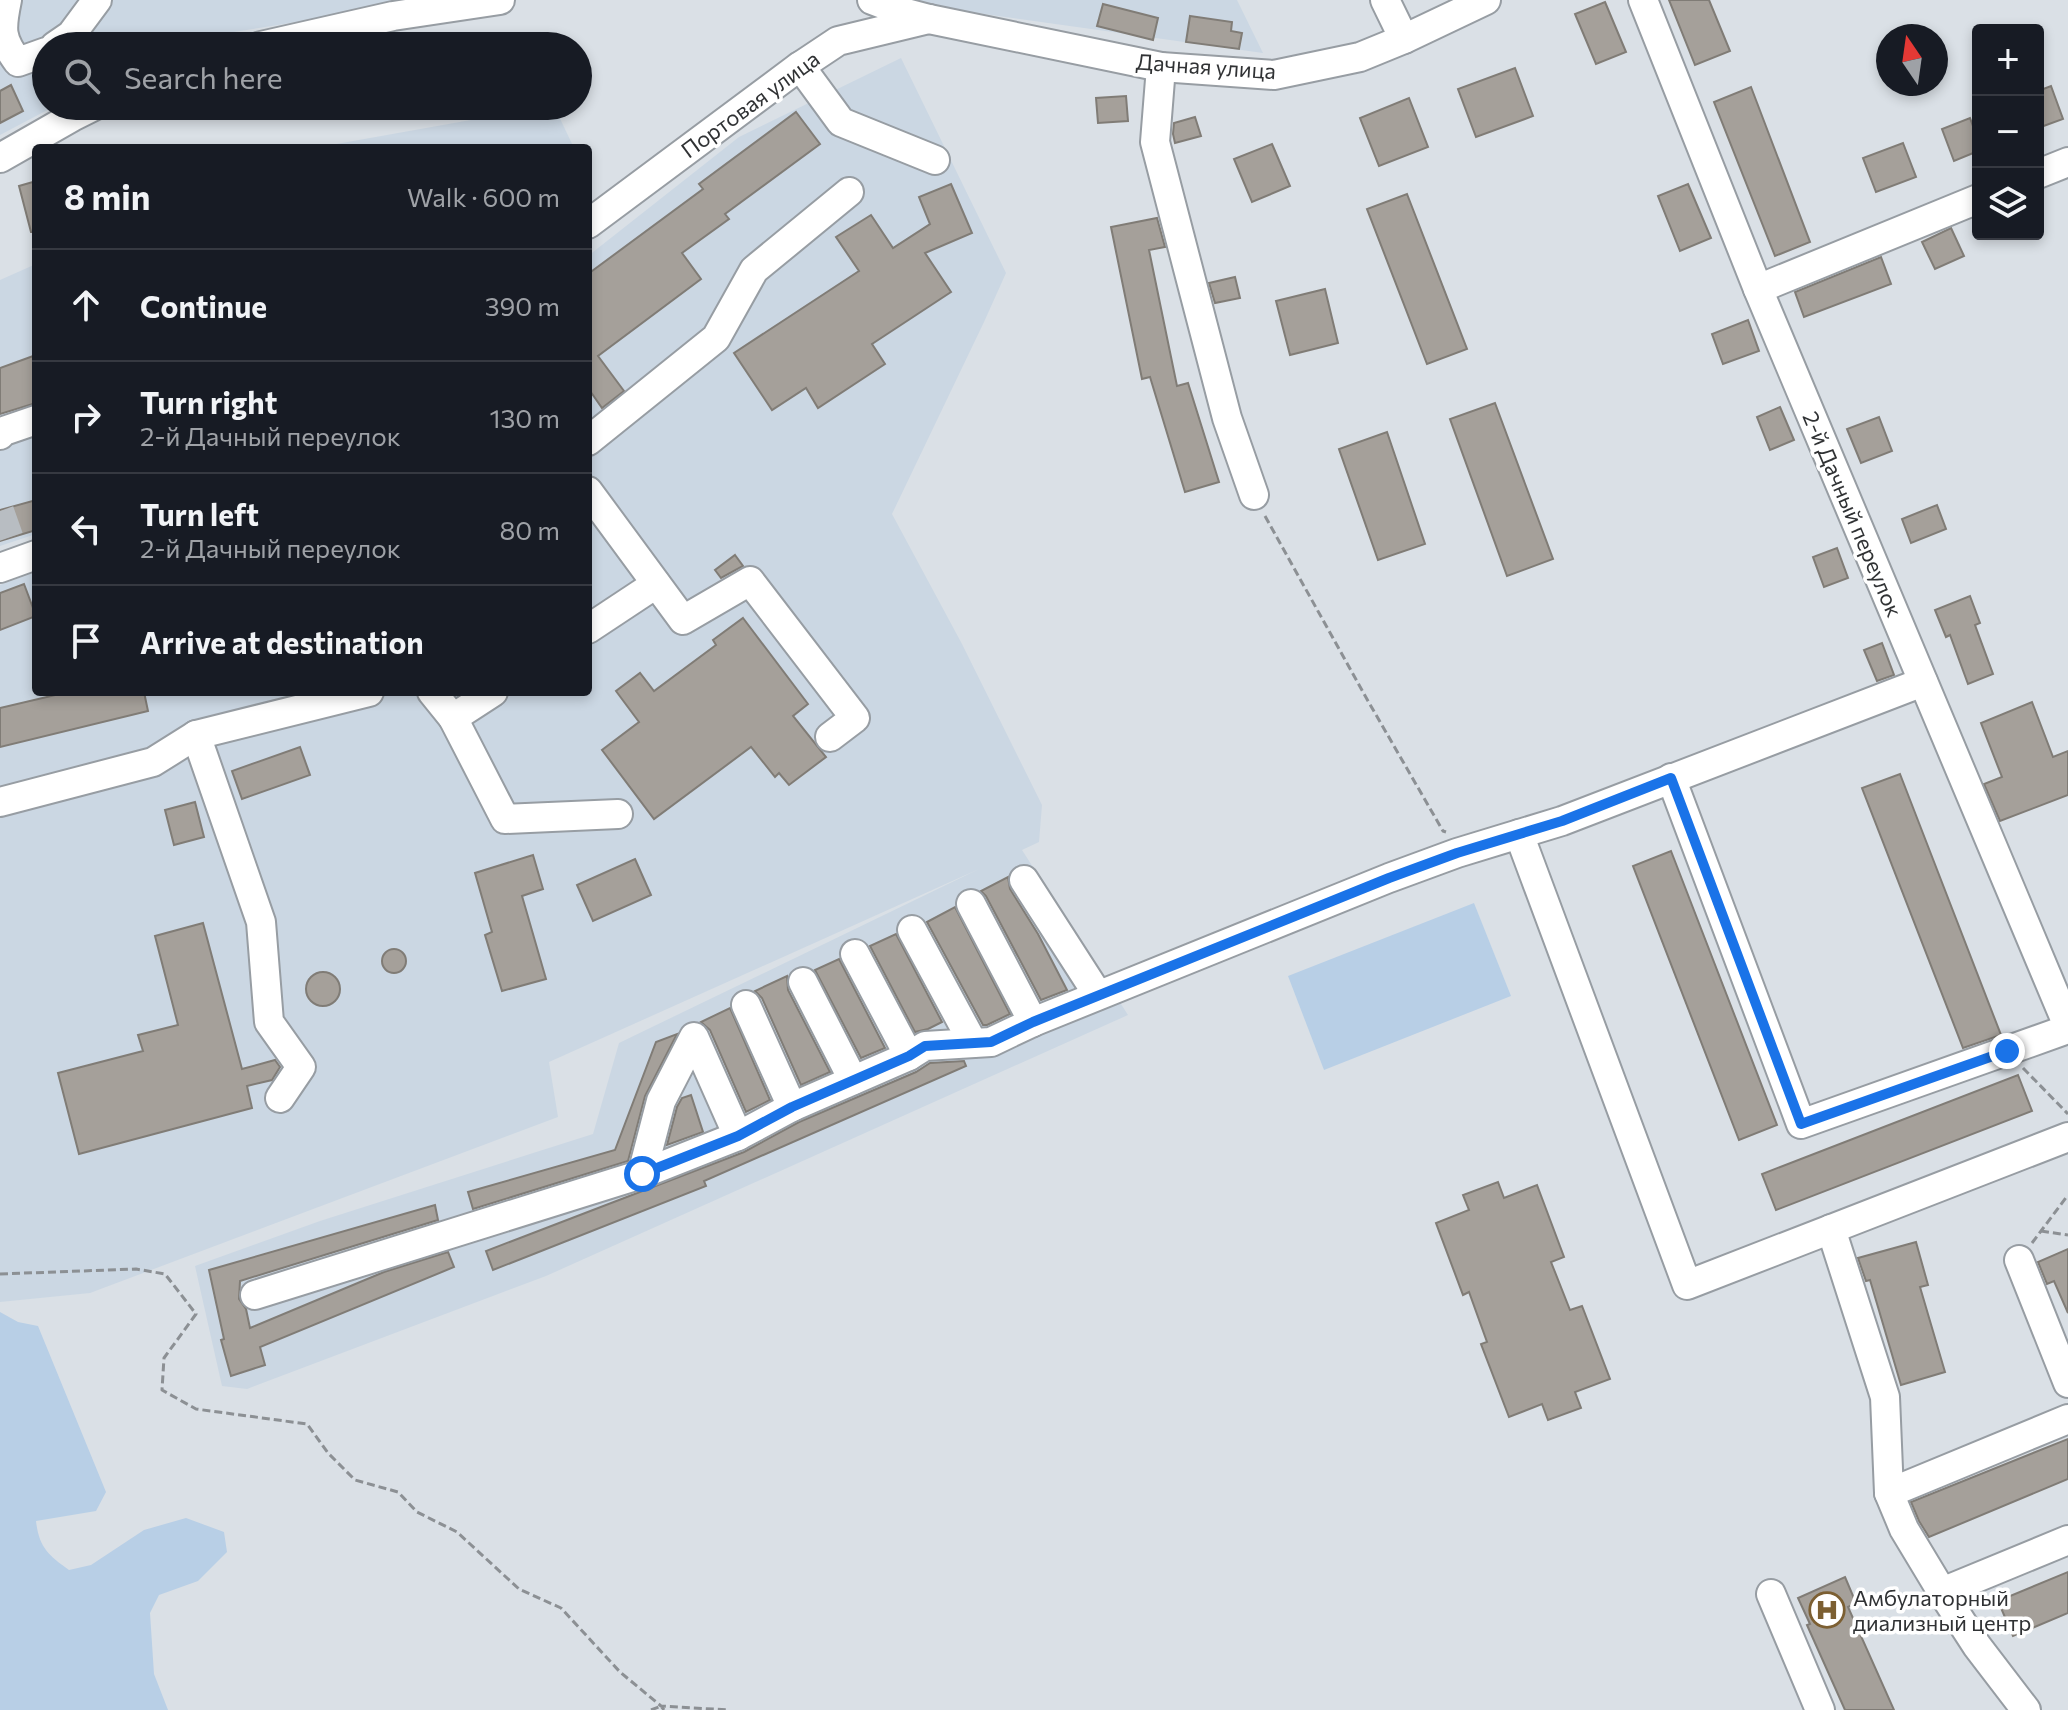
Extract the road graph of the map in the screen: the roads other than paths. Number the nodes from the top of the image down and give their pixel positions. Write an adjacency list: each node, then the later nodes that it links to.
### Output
1 (7, 0): 12 (street)
2 (97, 0): 9 (street)
3 (500, 0): 10 (street)
4 (872, 0): 8 (street, Дачная улица)
5 (1385, 0): 11 (street)
6 (1486, 0): 11 (street, Дачная улица)
7 (1643, 0): 23 (street, 2-й Дачный переулок)
8 (910, 10): 13 (street, Портовая улица); 14 (street, Дачная улица)
9 (73, 32)
10 (323, 32)
11 (1404, 39): 14 (street, Дачная улица)
12 (32, 57)
13 (800, 66): 17 (street); 22 (street, Портовая улица)
14 (1161, 67): 27 (street)
15 (67, 120): 16 (street)
16 (0, 158)
17 (935, 160)
18 (2068, 162): 19 (street)
19 (2044, 172)
20 (849, 192): 26 (street)
21 (1972, 201): 23 (street)
22 (592, 221)
23 (1758, 289): 31 (street, 2-й Дачный переулок)
24 (32, 421): 25 (street)
25 (0, 435)
26 (592, 438)
27 (1254, 495)
28 (592, 496): 29 (street)
29 (656, 584): 30 (street); 37 (street)
30 (592, 626)
31 (1923, 682): 38 (street); 50 (street, 2-й Дачный переулок)
32 (353, 696): 36 (street)
33 (435, 696): 35 (street)
34 (487, 696): 35 (street)
35 (453, 718): 40 (street)
36 (196, 735): 39 (street); 54 (street)
37 (830, 737)
38 (1671, 778): 41 (street); 50 (street, 2-й Дачный переулок)
39 (0, 802)
40 (618, 814)
41 (1519, 834): 47 (street); 59 (street)
42 (1024, 880): 47 (street)
43 (971, 904): 49 (street)
44 (912, 930): 51 (street)
45 (855, 954): 52 (street)
46 (803, 982): 53 (street)
47 (1098, 995): 49 (street)
48 (746, 1005): 55 (street)
49 (1033, 1022): 51 (street)
50 (2068, 1028)
51 (973, 1043): 52 (street)
52 (909, 1056): 53 (street)
53 (853, 1080): 55 (street)
54 (280, 1098)
55 (792, 1107): 56 (street)
56 (738, 1136): 58 (street); 58 (street)
57 (2068, 1137): 59 (street)
58 (642, 1174): 61 (street)
59 (1831, 1229): 64 (street)
60 (2019, 1260): 62 (street)
61 (255, 1295)
62 (2068, 1383)
63 (2068, 1419): 64 (street)
64 (1889, 1493): 66 (street)
65 (2068, 1540): 66 (street)
66 (1942, 1592): 69 (street)
67 (1771, 1594): 68 (street)
68 (1820, 1710)
69 (2026, 1710)

